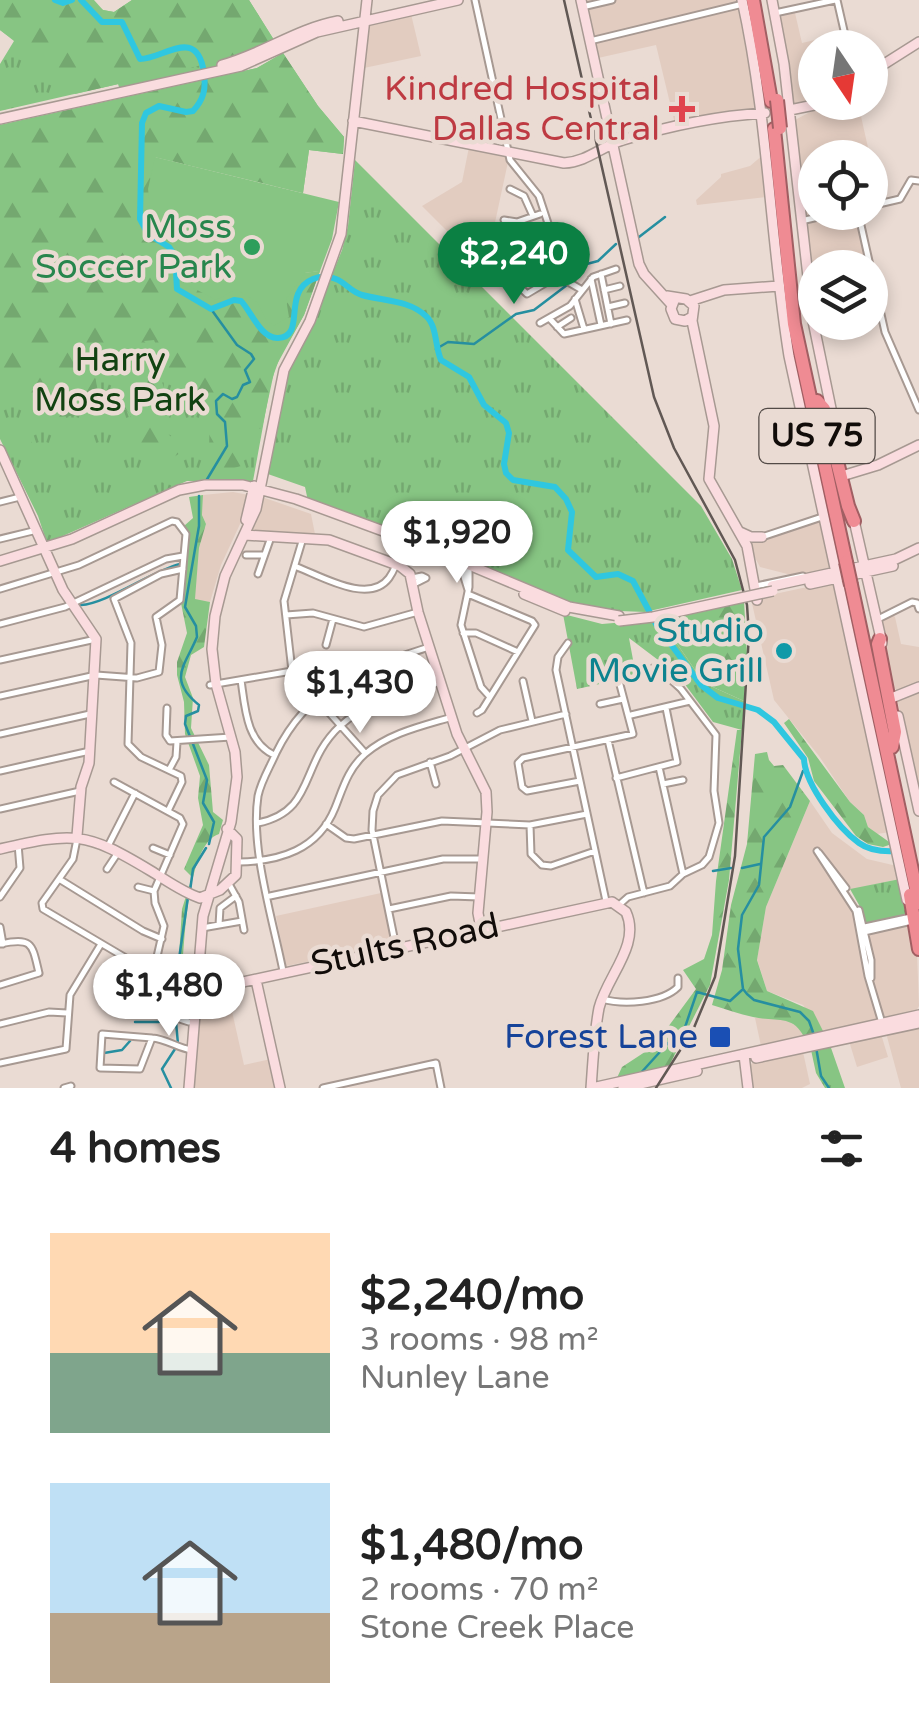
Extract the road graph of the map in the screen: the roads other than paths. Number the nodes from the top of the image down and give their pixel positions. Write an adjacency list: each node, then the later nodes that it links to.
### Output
1 (364, 0): 10 (main road)
2 (434, 0): 9 (main road)
3 (458, 0): 9 (main road)
4 (475, 0): 25 (street)
5 (612, 0): 7 (street)
6 (836, 0): 8 (street); 12 (street)
7 (581, 4): 15 (main road)
8 (757, 4): 15 (street); 18 (highway, US 75); 18 (main road)
9 (420, 6): 10 (main road)
10 (362, 18): 11 (main road); 13 (main road); 22 (main road)
11 (321, 24): 13 (main road); 14 (main road)
12 (844, 30)
13 (308, 35): 14 (main road)
14 (290, 39): 21 (main road)
15 (590, 41): 24 (main road)
16 (919, 42): 17 (main road)
17 (888, 64)
18 (780, 105): 19 (main road); 20 (main road); 20 (main road); 23 (highway, US 75, bridge); 23 (main road)
19 (798, 109)
20 (762, 116): 23 (main road); 24 (main road)
21 (0, 117)
22 (353, 121): 25 (main road); 72 (main road)
23 (777, 131): 31 (main road); 45 (main road); 55 (highway, US 75); 65 (highway, US 75)
24 (612, 144): 26 (main road); 51 (main road)
25 (508, 152): 26 (main road); 27 (street)
26 (522, 156): 27 (main road)
27 (514, 168): 40 (street)
28 (915, 181): 30 (street)
29 (510, 190): 32 (street)
30 (888, 202)
31 (798, 207)
32 (504, 220)
33 (546, 230): 36 (street)
34 (803, 230): 71 (main road)
35 (862, 230): 66 (street)
36 (528, 237): 38 (street); 42 (street)
37 (550, 248): 38 (street)
38 (534, 254): 42 (street)
39 (616, 269): 41 (street)
40 (564, 274): 43 (street); 48 (street)
41 (601, 274): 44 (street); 49 (street)
42 (507, 276): 47 (street)
43 (554, 277): 47 (street); 47 (street)
44 (591, 279): 48 (street); 62 (street)
45 (778, 281): 53 (main road); 70 (main road)
46 (620, 286): 49 (street)
47 (519, 288)
48 (582, 290): 50 (street)
49 (604, 290): 54 (street)
50 (575, 299): 57 (street); 64 (street)
51 (672, 300): 53 (main road); 59 (main road)
52 (624, 303): 54 (street)
53 (692, 303): 59 (main road)
54 (608, 307): 61 (street)
55 (792, 310): 70 (highway); 98 (highway, US 75)
56 (571, 318): 63 (street)
57 (550, 319): 60 (street); 63 (street)
58 (626, 320): 61 (street)
59 (691, 322): 78 (main road)
60 (540, 323)
61 (611, 324): 62 (street)
62 (601, 326): 64 (street)
63 (557, 327): 64 (street)
64 (584, 329)
65 (817, 401): 76 (highway); 98 (highway, US 75)
66 (919, 410)
67 (919, 445): 71 (main road)
68 (0, 450): 69 (main road)
69 (3, 464): 73 (main road)
70 (815, 466): 75 (main road)
71 (845, 475): 76 (main road)
72 (256, 490): 79 (main road); 84 (main road); 86 (main road)
73 (22, 496): 74 (street); 77 (main road)
74 (0, 502)
75 (825, 516): 81 (street); 98 (main road)
76 (854, 521): 98 (main road)
77 (37, 530): 83 (street); 86 (main road)
78 (738, 530): 81 (main road); 85 (main road)
79 (242, 534): 80 (main road); 127 (main road)
80 (271, 537): 82 (main road); 89 (street)
81 (762, 537): 85 (street)
82 (303, 538): 92 (main road); 93 (street)
83 (0, 539)
84 (404, 542): 92 (street); 94 (main road)
85 (744, 543): 100 (main road)
86 (45, 552): 91 (main road); 96 (main road)
87 (919, 552): 98 (main road)
88 (246, 555): 89 (street)
89 (264, 555): 97 (street)
90 (183, 556): 95 (street); 96 (street); 104 (street)
91 (0, 564)
92 (396, 564): 93 (street); 106 (main road)
93 (296, 566): 107 (street)
94 (468, 567): 102 (main road, bridge); 103 (street)
95 (184, 569): 122 (street); 122 (street)
96 (56, 574): 101 (street); 104 (main road)
97 (258, 574)
98 (850, 574): 99 (main road); 102 (main road); 109 (main road); 149 (highway, US 75); 167 (highway, US 75); 189 (main road)
99 (811, 578): 100 (street); 102 (main road)
100 (754, 587)
101 (0, 589)
102 (773, 589)
103 (468, 592): 111 (street); 117 (street)
104 (72, 604): 110 (street); 112 (main road)
105 (919, 609): 109 (street)
106 (418, 612): 108 (street); 116 (main road)
107 (284, 615): 108 (street); 120 (street)
108 (333, 619): 115 (street)
109 (876, 620): 113 (main road)
110 (0, 624)
111 (463, 633): 117 (street); 131 (street)
112 (96, 639): 118 (street); 121 (main road)
113 (880, 639): 130 (main road); 149 (highway)
114 (568, 643): 140 (street)
115 (326, 645)
116 (429, 647): 125 (main road); 133 (street)
117 (518, 652): 131 (street)
118 (0, 660)
119 (653, 668): 134 (street)
120 (292, 671): 123 (street); 133 (street)
121 (96, 675): 122 (street); 129 (street); 139 (main road)
122 (130, 678): 157 (street)
123 (241, 680): 127 (street); 154 (street)
124 (619, 681): 132 (street)
125 (440, 682): 142 (main road); 144 (street)
126 (523, 682): 143 (street)
127 (213, 684): 146 (main road)
128 (919, 687): 130 (main road)
129 (0, 696)
130 (894, 696): 167 (main road)
131 (490, 697): 138 (street)
132 (624, 699): 135 (street); 141 (street)
133 (315, 700): 144 (street); 154 (street)
134 (690, 702): 137 (street); 191 (street)
135 (600, 704)
136 (167, 708): 148 (street)
137 (666, 708): 141 (street); 156 (street)
138 (477, 713)
139 (93, 714): 145 (street); 152 (main road)
140 (566, 714): 143 (street); 150 (street)
141 (630, 715): 147 (street)
142 (452, 717): 151 (main road); 153 (street)
143 (532, 721): 151 (street)
144 (340, 726): 153 (street); 173 (street)
145 (0, 734)
146 (228, 738): 148 (street); 176 (main road)
147 (608, 740): 150 (street); 159 (street)
148 (177, 742): 157 (street)
149 (892, 747): 167 (highway, US 75)
150 (573, 748): 161 (street); 161 (street)
151 (464, 749): 155 (street); 172 (main road)
152 (90, 752): 158 (street); 165 (main road)
153 (365, 753): 174 (street)
154 (275, 756): 173 (street)
155 (430, 762): 163 (street); 178 (street)
156 (659, 767): 159 (street); 164 (street)
157 (169, 770): 170 (street)
158 (0, 771)
159 (616, 778): 199 (street)
160 (683, 780): 164 (street)
161 (580, 781): 171 (street)
162 (114, 782): 166 (street)
163 (436, 784)
164 (663, 784): 191 (street)
165 (80, 791): 168 (street); 177 (main road)
166 (135, 793): 170 (street); 181 (street)
167 (908, 796): 169 (main road); 189 (highway, US 75); 189 (highway, US 75)
168 (0, 809)
169 (919, 811)
170 (168, 812): 184 (street)
171 (587, 814): 175 (street); 183 (street)
172 (486, 822): 175 (street); 178 (street); 186 (main road)
173 (258, 823): 185 (street)
174 (326, 824): 178 (street); 185 (street)
175 (530, 825): 183 (street)
176 (227, 829): 187 (main road); 202 (main road)
177 (77, 836): 179 (main road); 181 (main road); 193 (street)
178 (372, 836): 190 (street)
179 (18, 844): 180 (main road); 198 (street)
180 (0, 848)
181 (113, 848): 188 (street); 192 (main road)
182 (153, 848): 184 (street)
183 (595, 852): 204 (street)
184 (170, 855): 192 (street)
185 (262, 860): 187 (street); 201 (street)
186 (483, 860): 190 (street); 203 (main road)
187 (238, 862): 194 (main road)
188 (107, 869)
189 (911, 869): 206 (highway, US 75); 208 (main road); 220 (highway)
190 (380, 872): 201 (street); 207 (street)
191 (683, 874): 199 (street)
192 (160, 877): 196 (street); 202 (main road)
193 (59, 879): 216 (street); 218 (street)
194 (229, 884): 200 (street); 202 (main road)
195 (138, 887): 196 (street)
196 (154, 890): 216 (street)
197 (847, 892): 197 (street); 215 (street)
198 (1, 893)
199 (644, 893): 205 (street)
200 (236, 896): 209 (street); 210 (street)
201 (269, 896): 221 (street)
202 (206, 897): 212 (main road); 225 (main road)
203 (479, 897): 207 (street); 213 (main road)
204 (606, 902): 205 (main road, Stults Road); 213 (main road, Stults Road)
205 (623, 902): 227 (main road)
206 (919, 903)
207 (388, 909): 219 (street)
208 (911, 919): 215 (street); 220 (main road)
209 (242, 920): 210 (street); 214 (street)
210 (220, 926): 212 (street)
211 (0, 927): 217 (street)
212 (202, 928): 225 (main road)
213 (481, 929): 219 (main road, Stults Road)
214 (244, 930)
215 (862, 930): 232 (street)
216 (162, 939): 218 (street)
217 (2, 944): 224 (street)
218 (101, 944): 228 (street)
219 (396, 947): 221 (main road, Stults Road)
220 (919, 950)
221 (283, 971): 223 (main road, Stults Road)
222 (678, 978): 227 (street)
223 (256, 980): 225 (main road, Stults Road); 239 (main road)
224 (0, 985)
225 (194, 993): 230 (main road); 234 (main road)
226 (114, 998): 230 (street)
227 (602, 1000): 237 (main road)
228 (67, 1012): 231 (street); 236 (street)
229 (916, 1021): 232 (main road)
230 (189, 1022): 234 (main road)
231 (0, 1024)
232 (883, 1027): 235 (main road)
233 (152, 1038): 233 (street); 234 (street)
234 (190, 1050): 238 (main road)
235 (744, 1058): 237 (main road); 242 (main road); 243 (main road)
236 (0, 1063)
237 (595, 1087)
238 (187, 1088)
239 (280, 1088)
240 (323, 1088): 241 (street)
241 (441, 1088)
242 (623, 1088)
243 (748, 1088)

